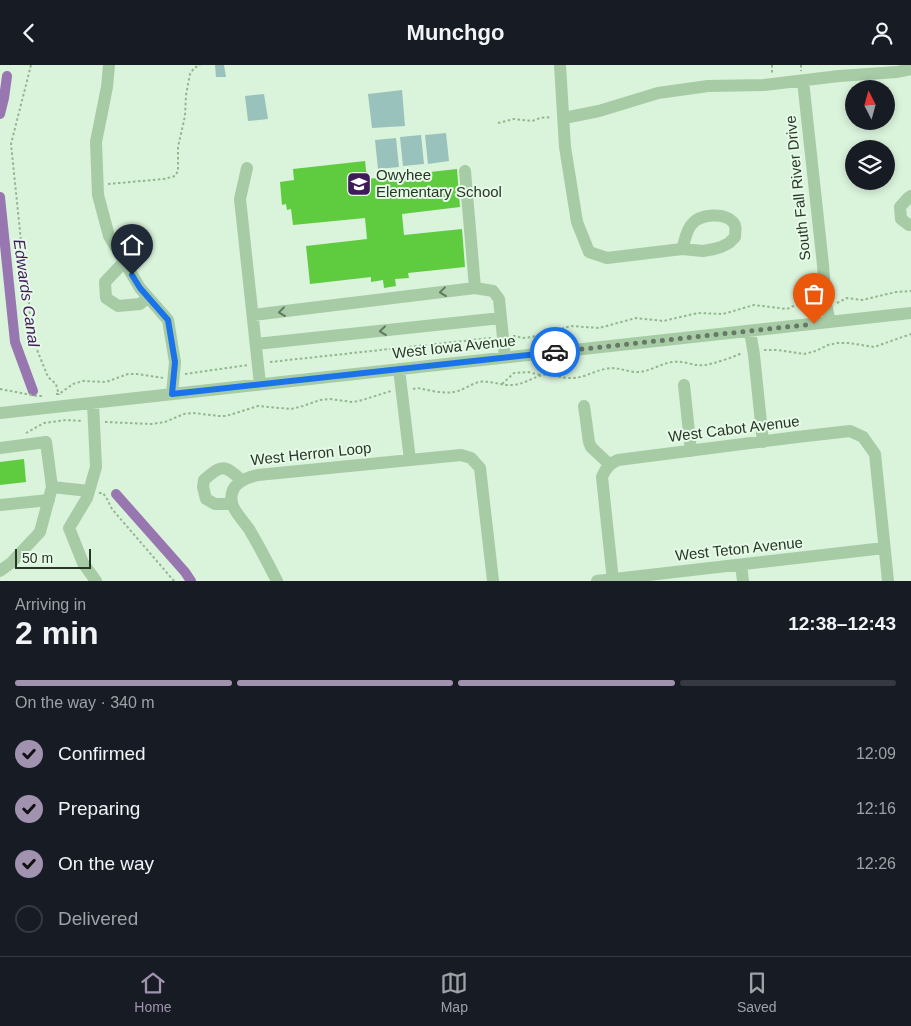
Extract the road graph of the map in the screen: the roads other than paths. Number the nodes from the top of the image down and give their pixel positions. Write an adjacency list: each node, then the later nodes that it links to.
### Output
1 (109, 65): 11 (street)
2 (560, 65): 5 (street)
3 (911, 69): 4 (street)
4 (802, 81): 5 (street); 17 (street, South Fall River Drive)
5 (564, 118): 10 (street)
6 (247, 168): 15 (street)
7 (465, 171): 12 (street)
8 (911, 196): 9 (street)
9 (911, 225)
10 (682, 249)
11 (124, 261): 13 (street); 13 (street)
12 (475, 289): 15 (street, one-way to 15); 16 (street)
13 (148, 297): 24 (street)
14 (911, 313): 17 (street, West Iowa Avenue)
15 (253, 315): 19 (street)
16 (501, 318): 19 (street, one-way to 19); 20 (street)
17 (830, 322): 18 (street, West Iowa Avenue)
18 (750, 331): 20 (street, West Iowa Avenue); 28 (street)
19 (256, 344): 22 (street)
20 (505, 357): 21 (street, West Iowa Avenue)
21 (399, 369): 22 (street, West Iowa Avenue); 31 (street)
22 (260, 384): 24 (street, West Iowa Avenue)
23 (684, 385): 30 (street)
24 (172, 394): 25 (street, West Iowa Avenue)
25 (93, 403): 27 (street, West Iowa Avenue); 34 (street)
26 (584, 406): 32 (street)
27 (0, 413)
28 (763, 442): 30 (street, West Cabot Avenue); 38 (street, West Cabot Avenue)
29 (0, 448): 35 (street)
30 (691, 451): 32 (street, West Cabot Avenue)
31 (410, 460): 33 (street, West Herron Loop); 44 (street, West Herron Loop)
32 (609, 464): 41 (street)
33 (241, 480): 37 (street, West Herron Loop); 37 (street)
34 (89, 491): 35 (street); 42 (street)
35 (50, 493): 36 (street); 40 (street)
36 (0, 505)
37 (232, 505): 43 (street)
38 (884, 549): 39 (street, West Teton Avenue); 47 (street)
39 (741, 565): 41 (street, West Teton Avenue); 46 (street)
40 (0, 571)
41 (613, 580): 45 (street, West Teton Avenue)
42 (96, 581)
43 (277, 581)
44 (494, 581)
45 (597, 581)
46 (744, 581)
47 (888, 581)

